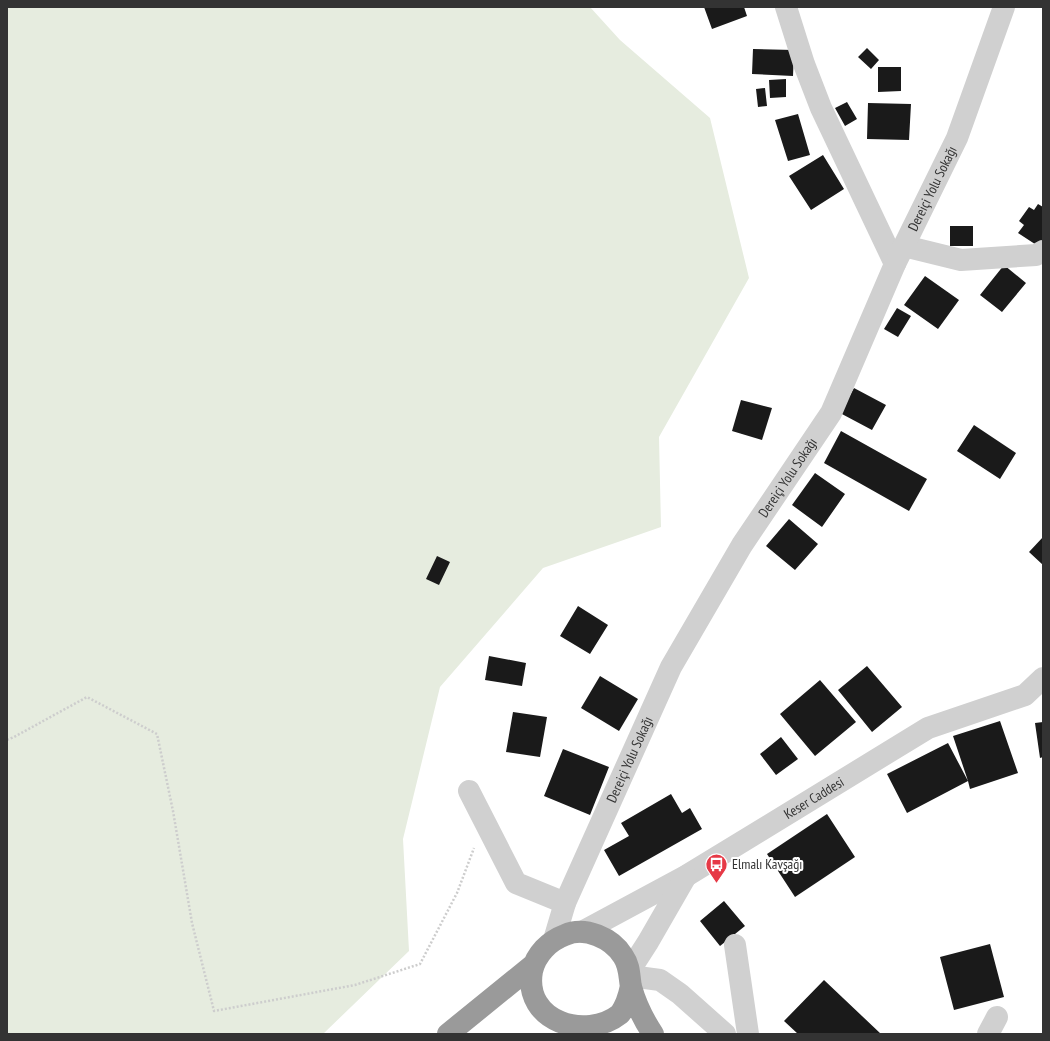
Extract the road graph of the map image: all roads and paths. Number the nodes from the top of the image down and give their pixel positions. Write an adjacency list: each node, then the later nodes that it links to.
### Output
1 (786, 7): 4 (street)
2 (1004, 7): 4 (street, Dereiçi Yolu Sokağı)
3 (1043, 251): 4 (street)
4 (900, 255): 10 (street, Dereiçi Yolu Sokağı)
5 (1043, 678): 9 (street, Keser Caddesi)
6 (7, 740): 8 (path)
7 (469, 790): 8 (street)
8 (484, 820): 10 (street)
9 (686, 876): 11 (street); 15 (street, Keser Caddesi)
10 (565, 903): 12 (street, Dereiçi Yolu Sokağı)
11 (582, 932): 12 (highway); 15 (highway)
12 (554, 940): 14 (highway)
13 (735, 945): 20 (street)
14 (533, 965): 16 (highway); 17 (highway)
15 (630, 978): 16 (highway); 18 (highway); 19 (street)
16 (569, 1032)
17 (448, 1034)
18 (652, 1034)
19 (725, 1034)
20 (748, 1034)

